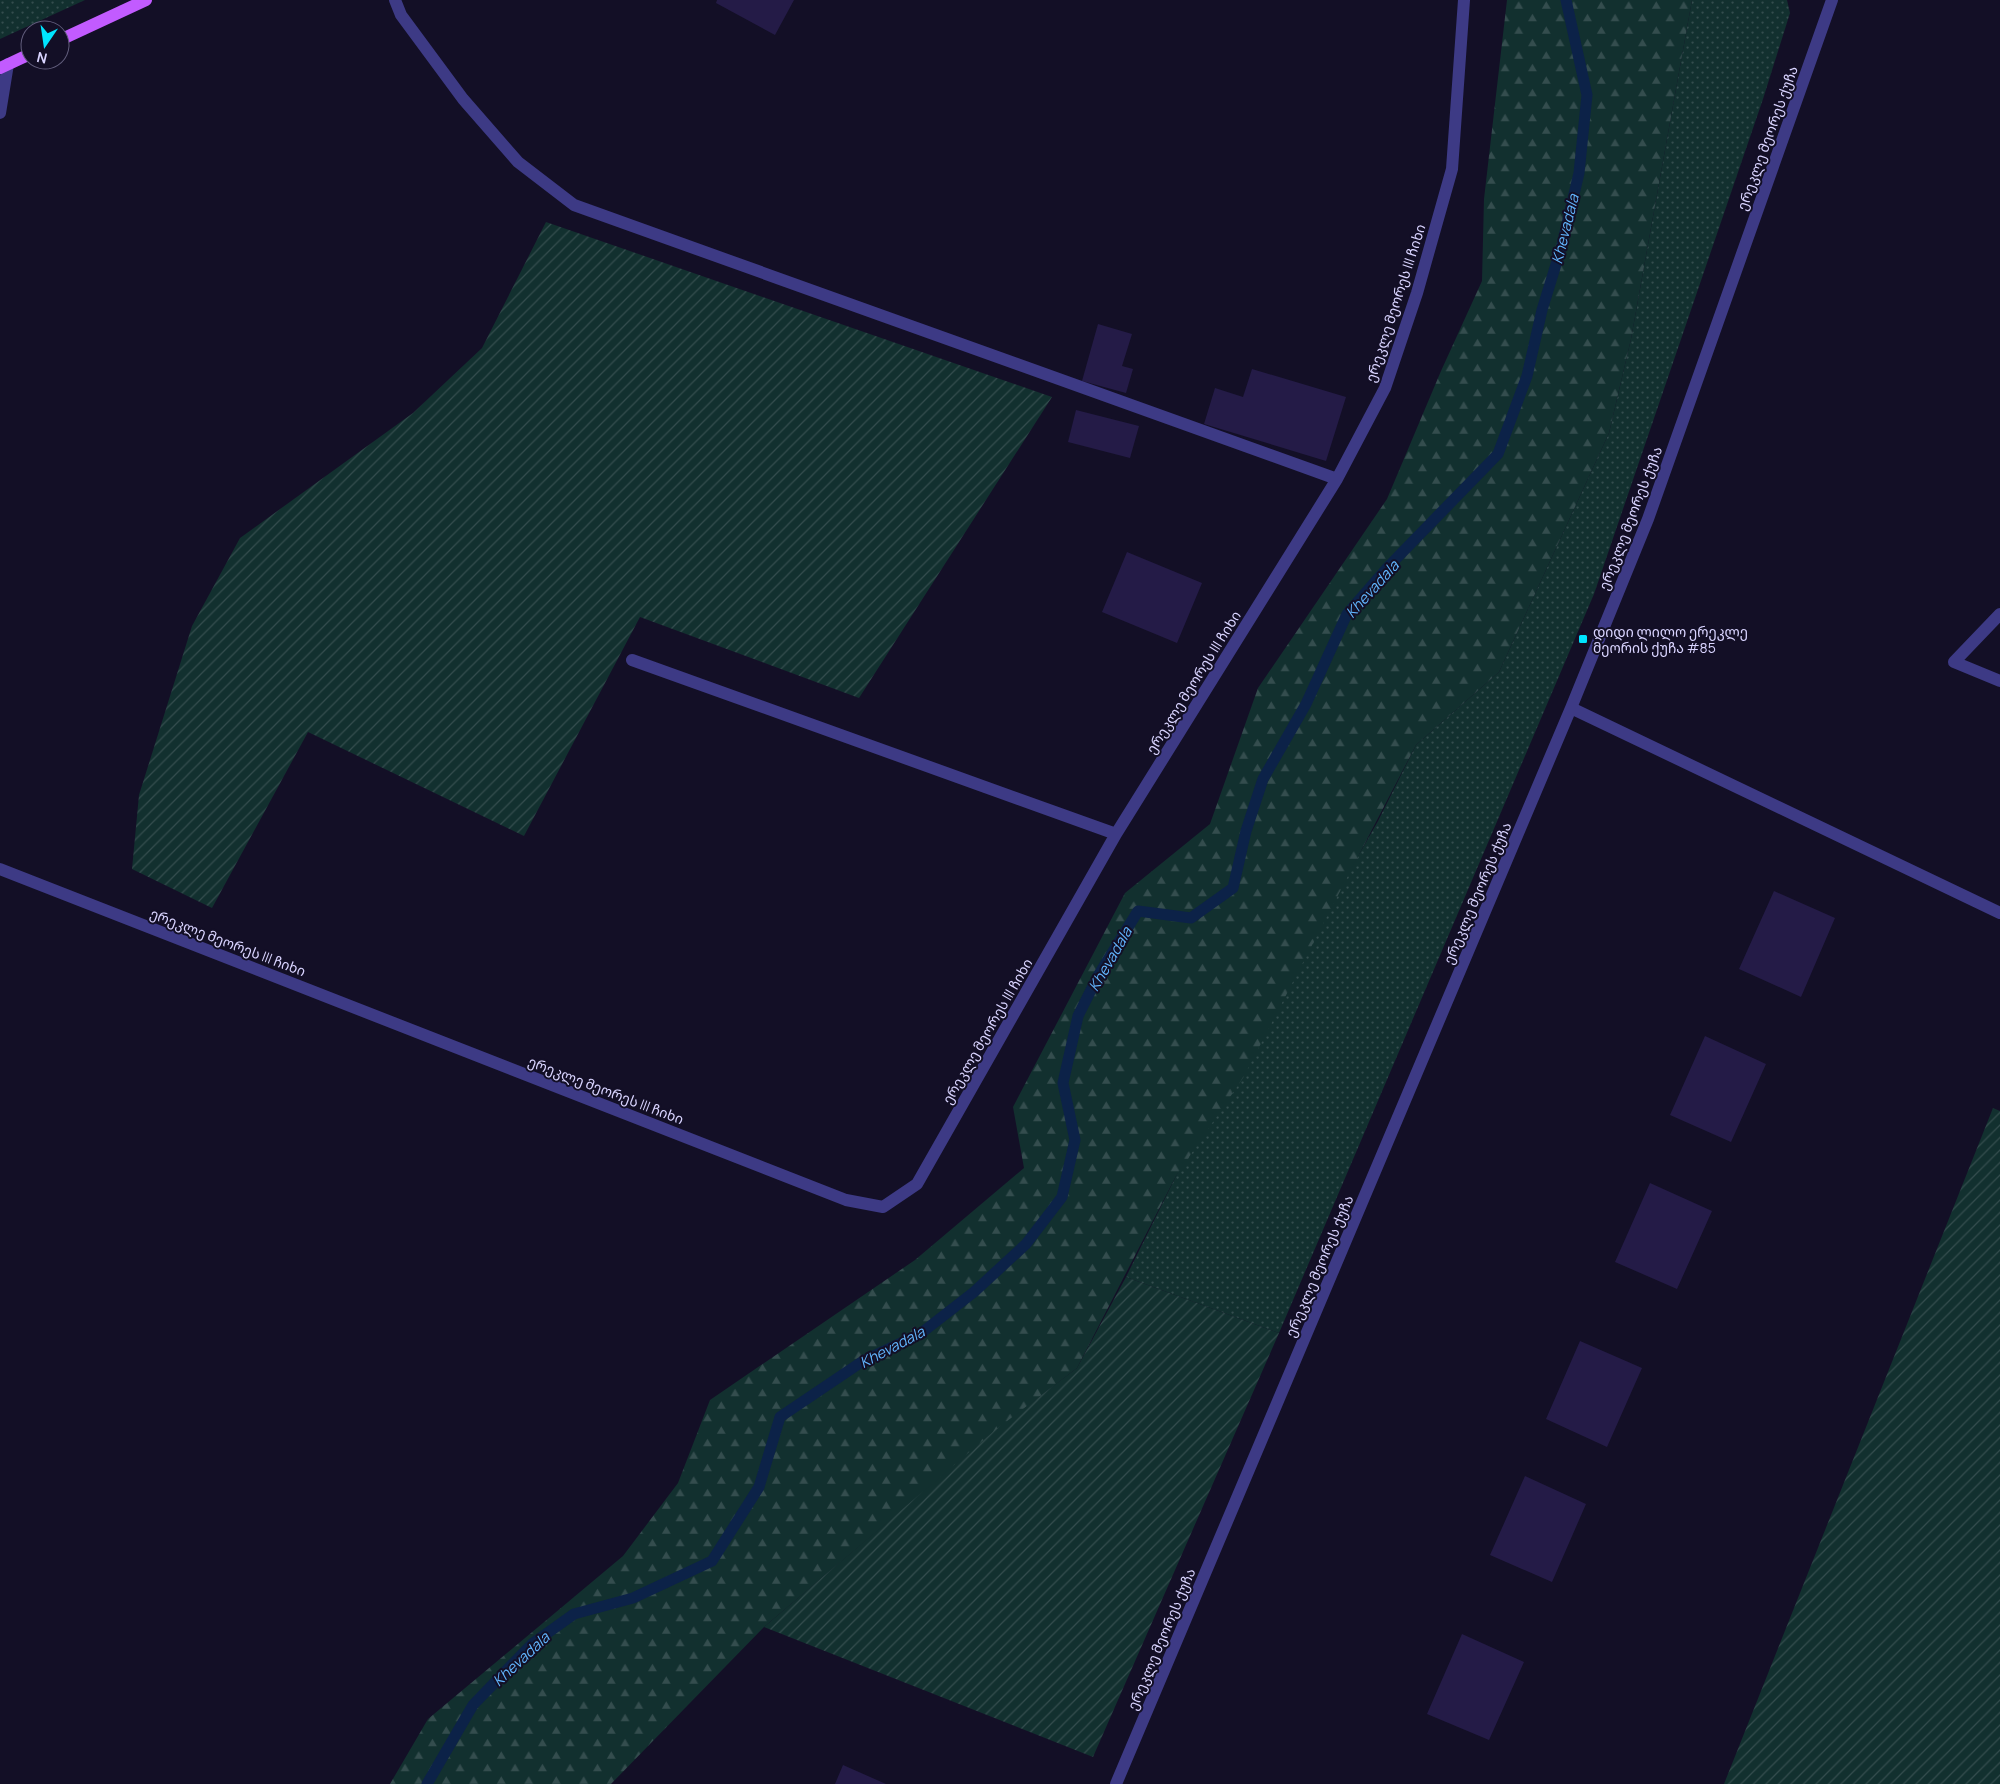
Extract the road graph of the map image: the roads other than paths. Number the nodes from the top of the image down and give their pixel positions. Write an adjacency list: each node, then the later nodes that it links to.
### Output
1 (146, 0): 5 (main road)
2 (395, 0): 9 (street)
3 (1464, 0): 9 (street, ერეკლე მეორეს III ჩიხი)
4 (1832, 0): 13 (street, ერეკლე მეორეს ქუჩა)
5 (70, 35)
6 (20, 59): 7 (main road)
7 (4, 66): 8 (street)
8 (0, 113)
9 (1337, 480): 14 (street, ერეკლე მეორეს III ჩიხი)
10 (2000, 614): 12 (street)
11 (632, 660): 14 (street)
12 (2000, 681)
13 (1571, 708): 16 (street); 17 (street, ერეკლე მეორეს ქუჩა)
14 (1116, 834): 15 (street, ერეკლე მეორეს III ჩიხი)
15 (0, 869)
16 (2000, 913)
17 (1116, 1784)

